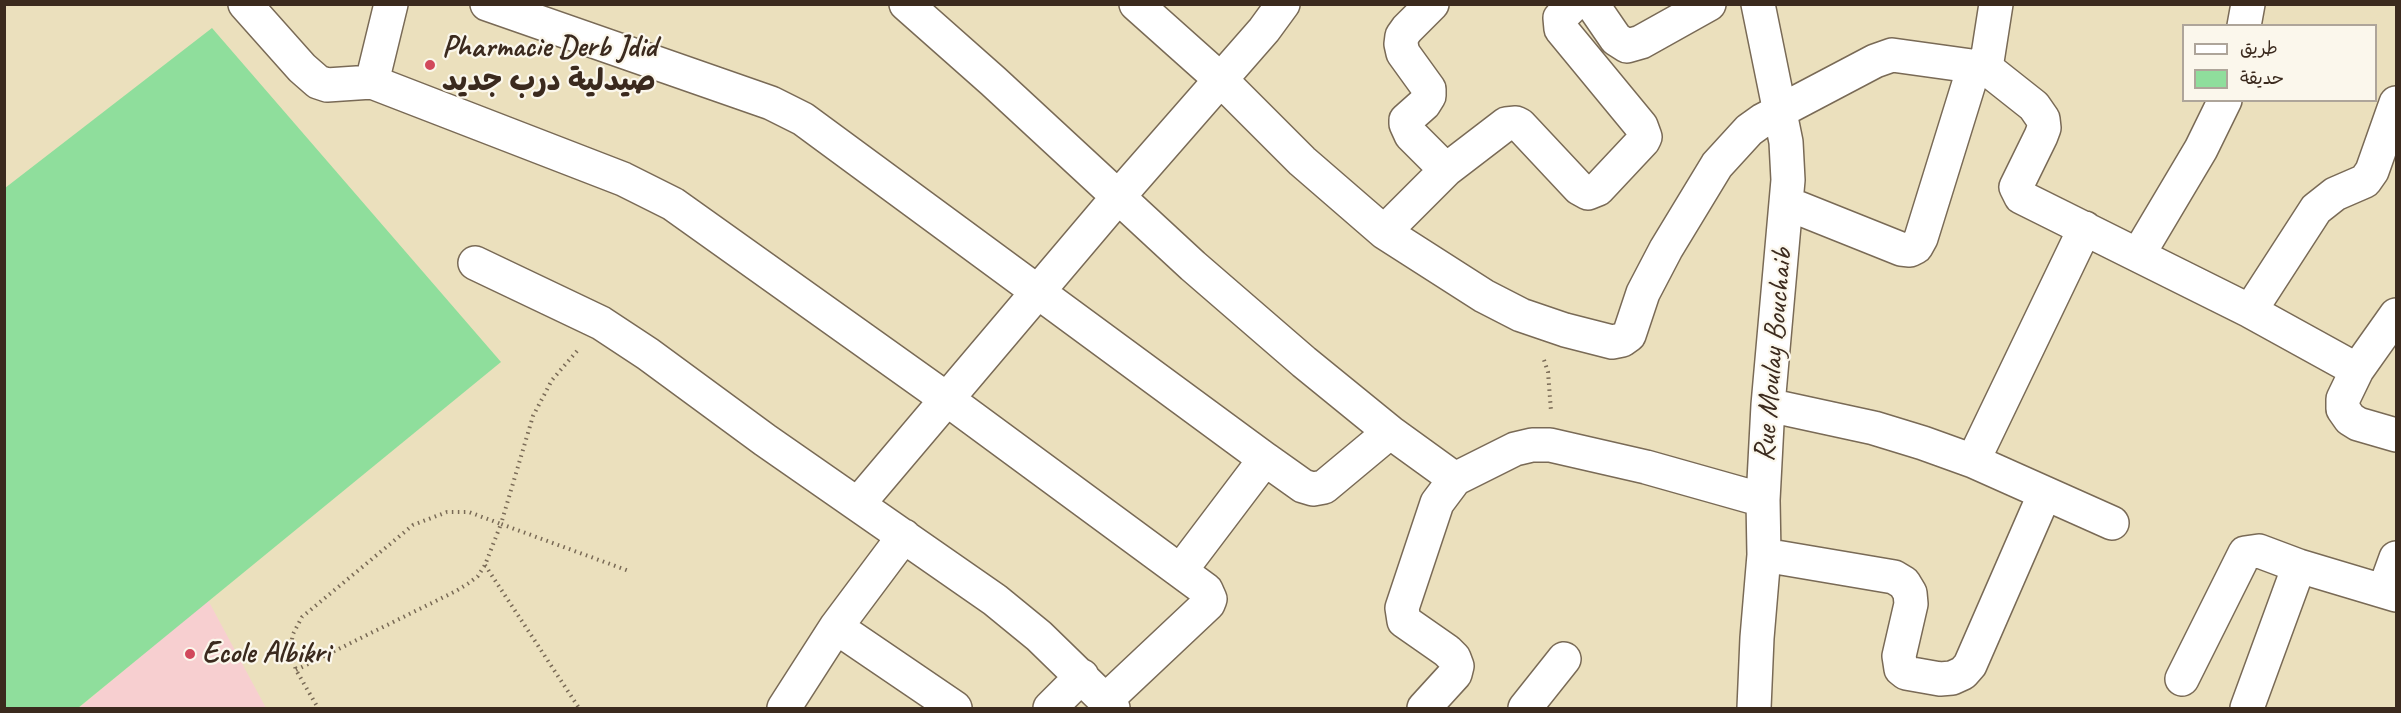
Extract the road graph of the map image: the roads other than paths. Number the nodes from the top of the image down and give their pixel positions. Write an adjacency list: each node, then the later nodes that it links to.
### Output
1 (245, 4): 17 (street)
2 (391, 4): 17 (street)
3 (487, 4): 28 (street)
4 (906, 4): 22 (street)
5 (1136, 4): 16 (street)
6 (1283, 4): 16 (street)
7 (1432, 4): 21 (street)
8 (1574, 4): 21 (street)
9 (1592, 4): 10 (street)
10 (1709, 4)
11 (1758, 4): 20 (street, Rue Moulay Bouchaib)
12 (1996, 4): 15 (street)
13 (2248, 4): 14 (street)
14 (2244, 24)
15 (1980, 67): 20 (street); 23 (street); 24 (street)
16 (1220, 80): 22 (street); 25 (street)
17 (372, 82): 32 (street)
18 (2225, 102): 26 (street)
19 (2397, 103): 29 (street)
20 (1780, 112): 23 (street, Rue Moulay Bouchaib); 25 (street)
21 (1446, 170): 25 (street)
22 (1118, 197): 28 (street); 34 (street)
23 (1786, 203): 33 (street, Rue Moulay Bouchaib)
24 (2085, 228): 26 (street); 37 (street)
25 (1384, 232)
26 (2138, 255): 29 (street)
27 (475, 263): 41 (street)
28 (1038, 292): 32 (street); 36 (street)
29 (2250, 311): 31 (street)
30 (2397, 315): 31 (street)
31 (2357, 370): 35 (street)
32 (948, 400): 41 (street); 47 (street)
33 (1768, 405): 37 (street); 40 (street, Rue Moulay Bouchaib)
34 (1390, 432): 36 (street); 38 (street)
35 (2397, 435)
36 (1265, 459): 47 (street)
37 (1973, 461): 39 (street)
38 (1455, 479): 40 (street); 57 (street)
39 (2044, 493): 42 (street); 44 (street)
40 (1763, 500): 44 (street, Rue Moulay Bouchaib)
41 (858, 504): 43 (street)
42 (2112, 523)
43 (904, 536): 49 (street); 51 (street)
44 (1764, 555): 59 (street, Rue Moulay Bouchaib)
45 (2397, 558): 48 (street)
46 (2299, 566): 48 (street); 52 (street); 60 (street)
47 (1181, 570): 53 (street)
48 (2390, 593)
49 (836, 627): 54 (street); 55 (street)
50 (1564, 659): 58 (street)
51 (1082, 676): 53 (street); 56 (street)
52 (2182, 679)
53 (1109, 704)
54 (784, 708)
55 (955, 708)
56 (1050, 708)
57 (1424, 708)
58 (1525, 708)
59 (1754, 708)
60 (2247, 708)

